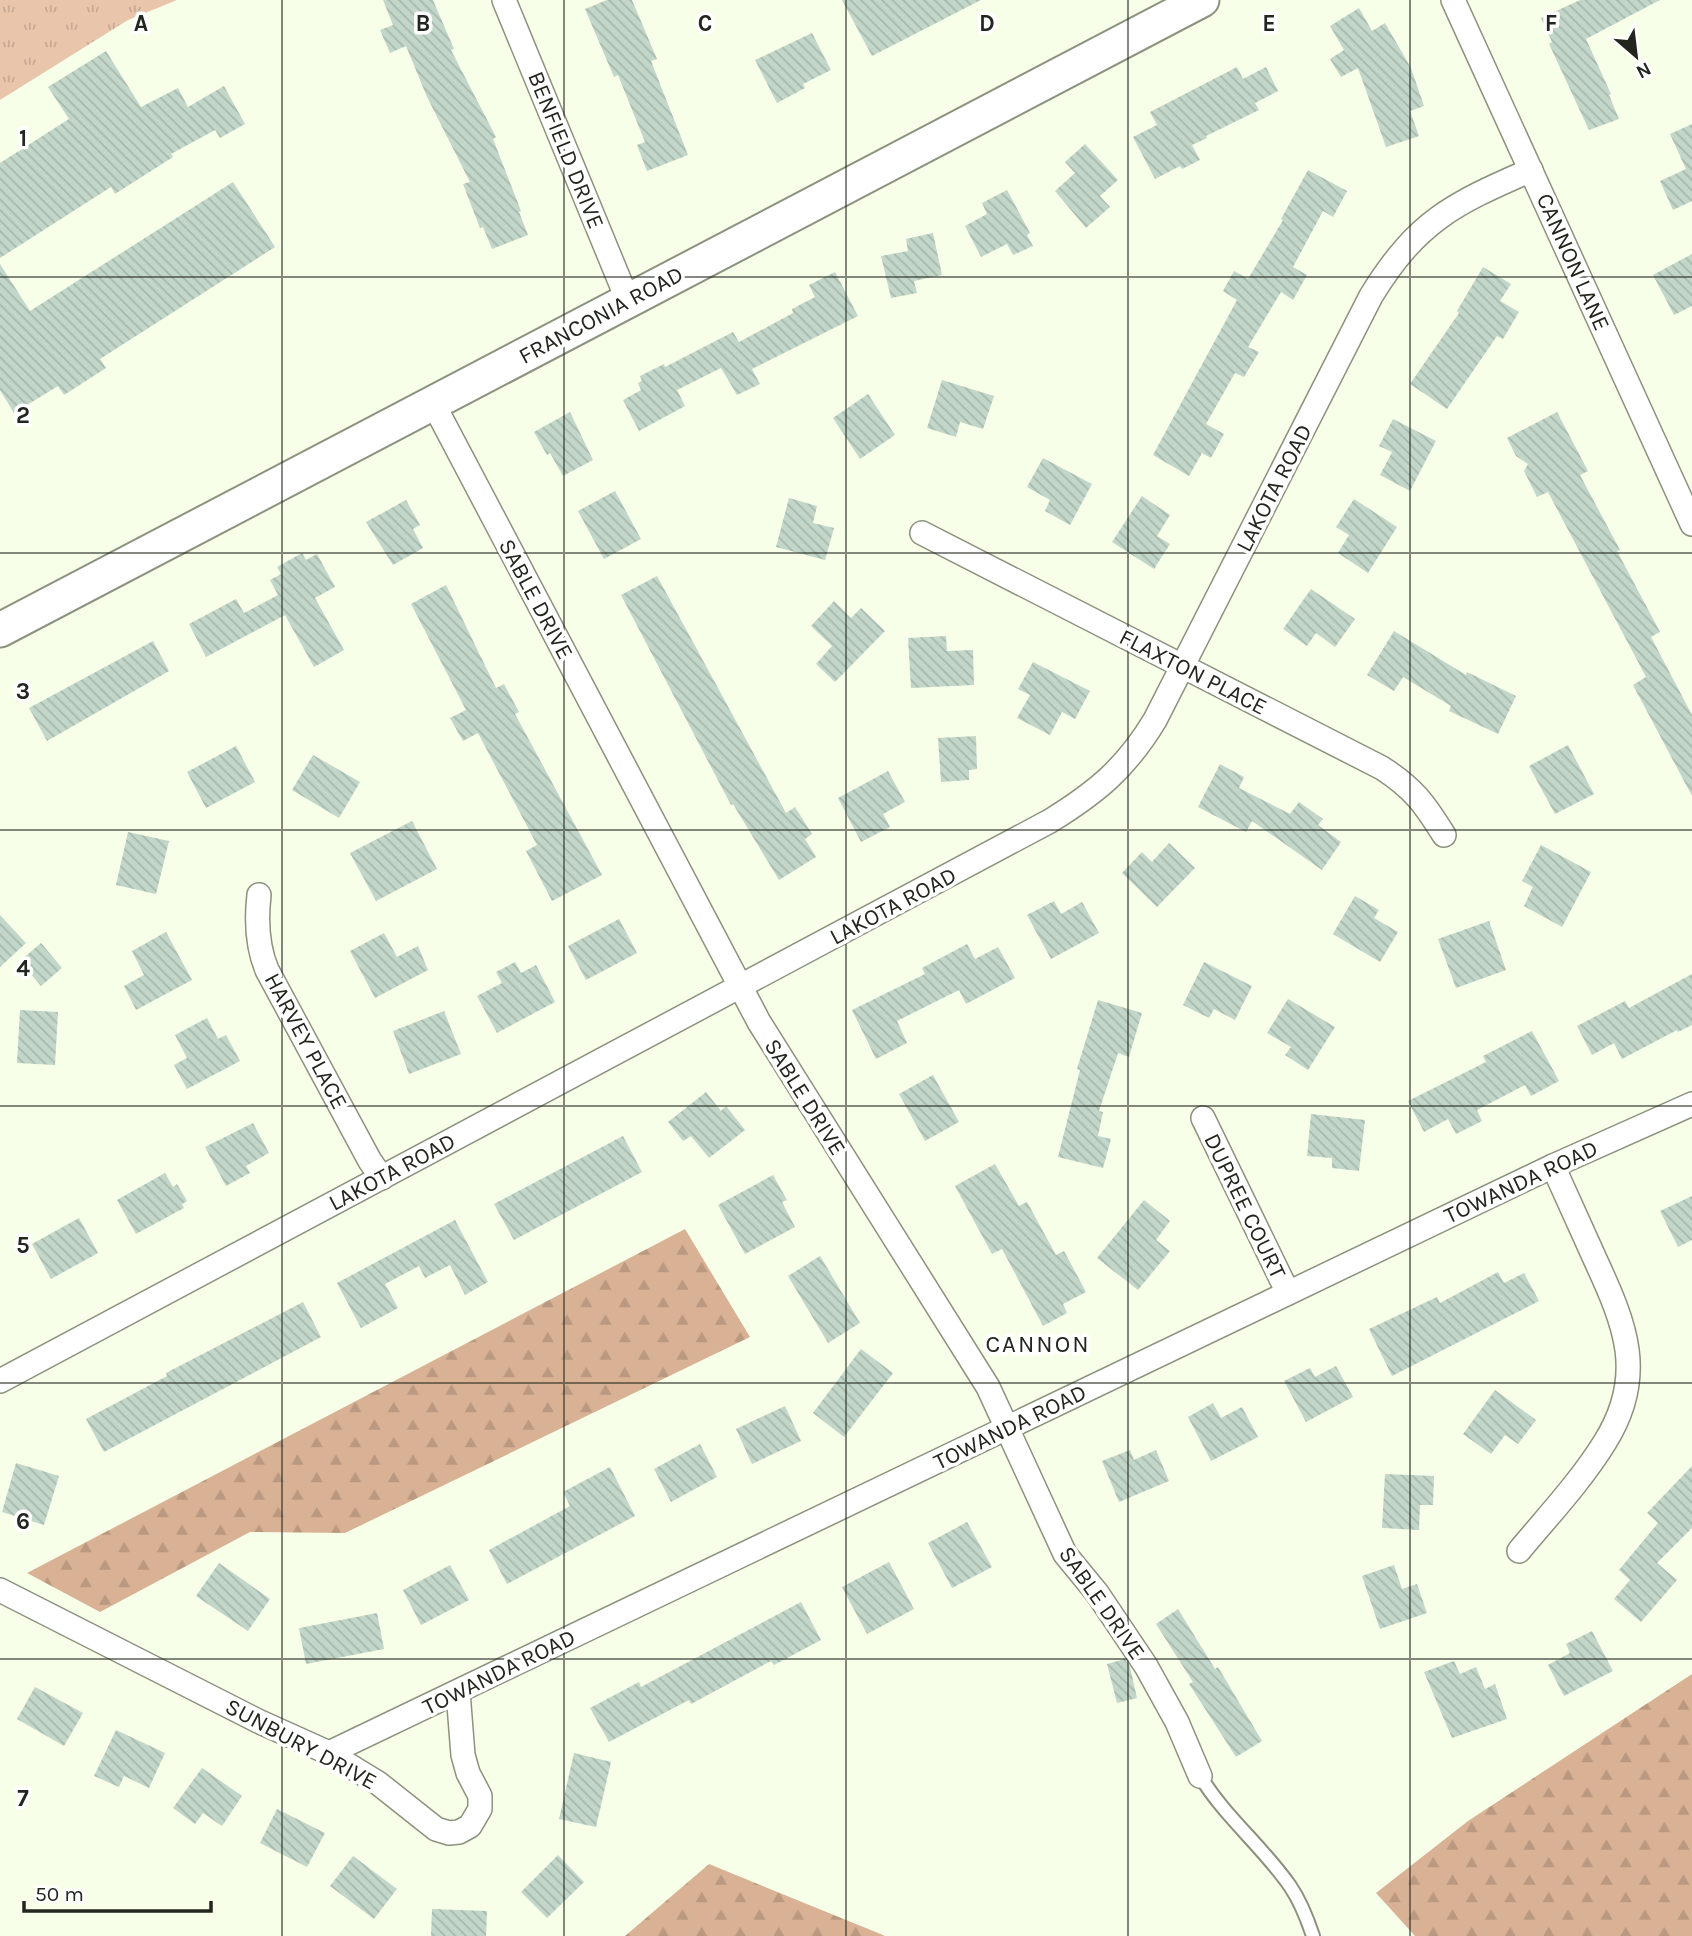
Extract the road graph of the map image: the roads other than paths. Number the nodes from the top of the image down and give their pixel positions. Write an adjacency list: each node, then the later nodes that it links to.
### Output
1 (504, 0): 5 (street, BENFIELD DRIVE)
2 (1202, 0): 5 (main road, FRANCONIA ROAD)
3 (1453, 0): 4 (street, CANNON LANE)
4 (1531, 170): 7 (street, CANNON LANE); 10 (street, LAKOTA ROAD)
5 (628, 301): 6 (main road, FRANCONIA ROAD)
6 (433, 403): 9 (main road, FRANCONIA ROAD); 13 (street, SABLE DRIVE)
7 (1692, 524)
8 (922, 533): 10 (street, FLAXTON PLACE)
9 (0, 630)
10 (1183, 666): 11 (street, FLAXTON PLACE); 13 (street, LAKOTA ROAD)
11 (1444, 835)
12 (259, 895): 17 (street, HARVEY PLACE)
13 (741, 987): 17 (street, LAKOTA ROAD); 20 (street, SABLE DRIVE)
14 (1692, 1104): 16 (street, TOWANDA ROAD)
15 (1203, 1118): 18 (street, DUPREE COURT)
16 (1553, 1166): 18 (street, TOWANDA ROAD); 21 (street)
17 (382, 1178): 19 (street, LAKOTA ROAD)
18 (1288, 1293): 20 (street, TOWANDA ROAD)
19 (0, 1381)
20 (1006, 1429): 23 (street, TOWANDA ROAD); 25 (street, SABLE DRIVE)
21 (1519, 1551)
22 (0, 1590): 24 (street, SUNBURY DRIVE)
23 (458, 1692): 24 (street, TOWANDA ROAD); 24 (street, SUNBURY DRIVE)
24 (329, 1754)
25 (1200, 1776): 26 (lane)
26 (1313, 1936)

